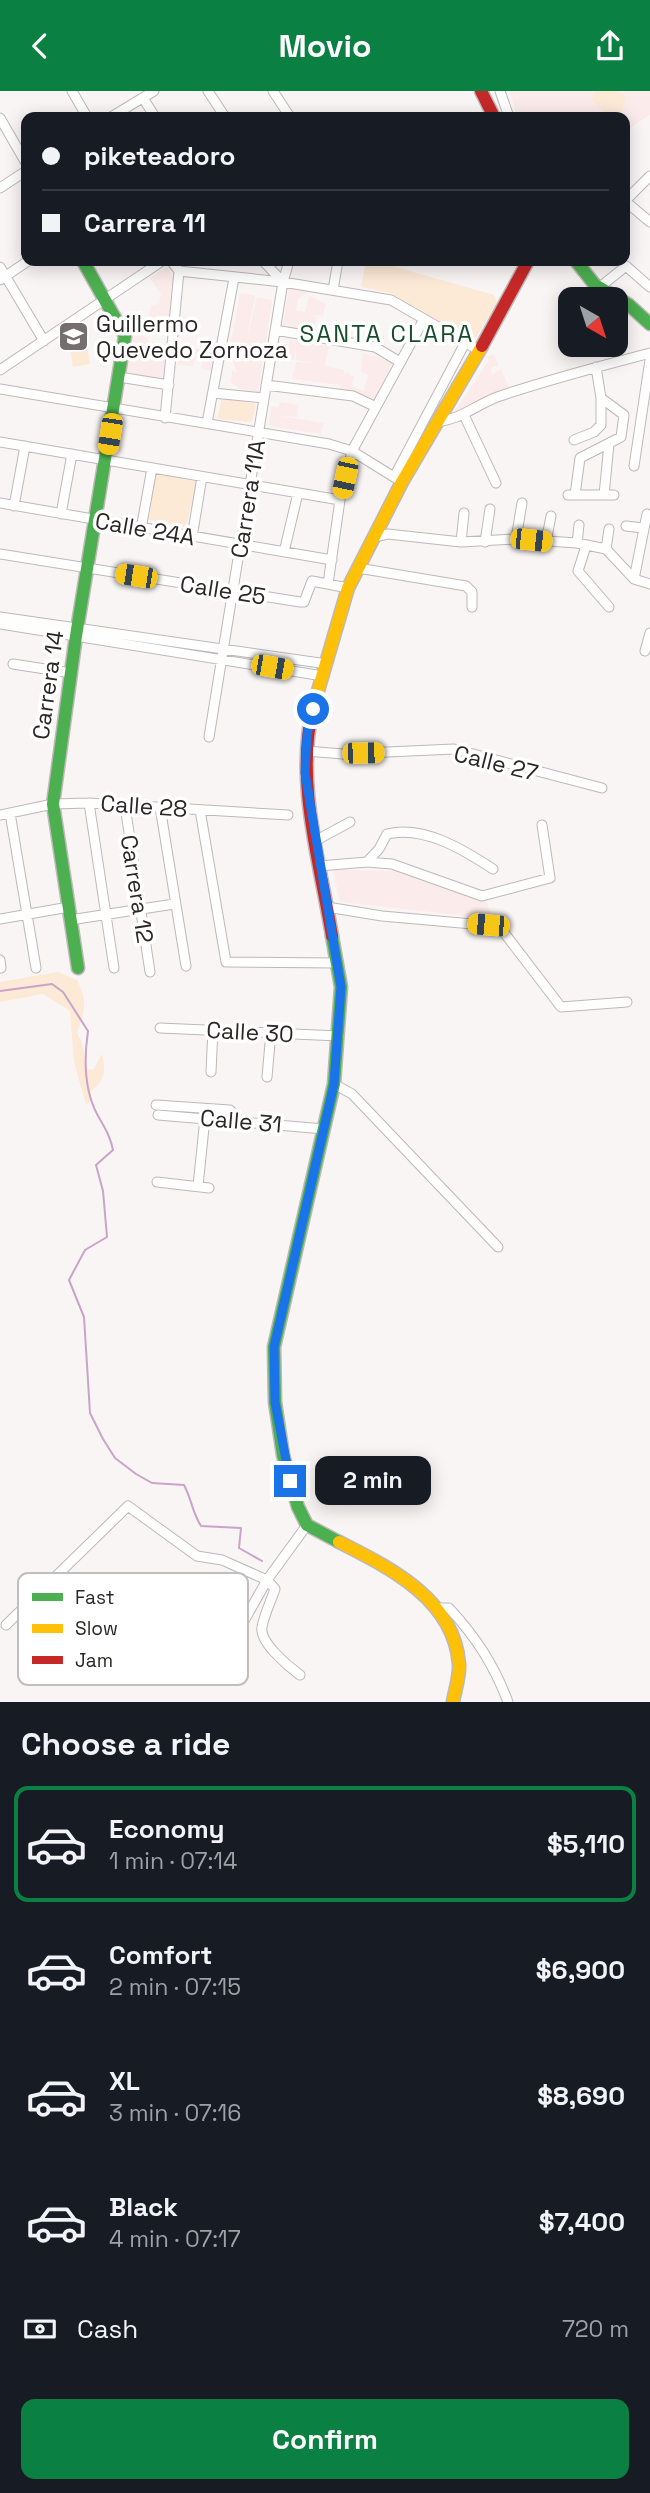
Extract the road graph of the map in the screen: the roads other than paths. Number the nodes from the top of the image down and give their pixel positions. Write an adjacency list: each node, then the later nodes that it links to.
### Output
1 (72, 91): 8 (street)
2 (154, 91): 7 (street)
3 (208, 91): 11 (street)
4 (273, 91): 12 (street)
5 (481, 91): 13 (street)
6 (500, 91): 14 (street)
7 (143, 98): 9 (street); 10 (street)
8 (84, 112)
9 (119, 112)
10 (152, 112)
11 (222, 112)
12 (287, 112)
13 (492, 112)
14 (507, 112)
15 (0, 118): 16 (street)
16 (21, 154)
17 (21, 174): 19 (street)
18 (650, 176): 20 (street)
19 (0, 188)
20 (630, 196)
21 (630, 205): 22 (street)
22 (650, 222)
23 (21, 266): 34 (street)
24 (86, 266): 41 (street)
25 (154, 266): 41 (street)
26 (175, 266): 33 (street)
27 (268, 266): 36 (street)
28 (288, 266): 36 (street, Carrera 11A)
29 (337, 266): 40 (street)
30 (525, 266): 48 (street)
31 (580, 266): 37 (street)
32 (0, 267): 34 (street)
33 (179, 271): 35 (street); 55 (street)
34 (3, 278): 46 (street)
35 (234, 278): 36 (street); 59 (street)
36 (283, 282): 40 (street); 45 (street, Carrera 11A)
37 (599, 287)
38 (601, 287): 39 (street)
39 (650, 287)
40 (333, 290): 43 (street)
41 (105, 299): 46 (street); 54 (street, Carrera 14)
42 (628, 304): 44 (street)
43 (424, 319): 47 (street); 51 (street)
44 (650, 324)
45 (275, 330): 51 (street); 56 (street, Carrera 11A)
46 (44, 341): 53 (street)
47 (465, 343): 48 (street); 79 (street)
48 (480, 351): 66 (street)
49 (650, 353): 52 (street)
50 (650, 360): 57 (street)
51 (400, 362): 62 (street)
52 (596, 367): 61 (street); 64 (street)
53 (0, 370)
54 (119, 377): 55 (street); 63 (street, Carrera 14)
55 (169, 385): 65 (street)
56 (266, 385): 60 (street, Carrera 11A); 62 (street)
57 (649, 386): 76 (street)
58 (0, 389): 63 (street)
59 (213, 393): 60 (street); 67 (street)
60 (264, 398): 68 (street, Carrera 11A)
61 (601, 398): 69 (street); 71 (street)
62 (376, 407): 73 (street)
63 (114, 409): 65 (street); 75 (street, Carrera 14)
64 (464, 415): 66 (street); 80 (street)
65 (165, 418): 67 (street)
66 (436, 422): 79 (street)
67 (207, 423): 68 (street)
68 (258, 432): 73 (street); 81 (street, Carrera 11A)
69 (574, 440)
70 (0, 442): 72 (street)
71 (609, 444): 71 (street)
72 (25, 446): 74 (street); 86 (street)
73 (352, 451): 79 (street); 83 (street)
74 (72, 454): 75 (street); 89 (street)
75 (106, 460): 77 (street); 92 (street, Carrera 14)
76 (634, 465)
77 (152, 468): 78 (street); 96 (street)
78 (202, 477): 81 (street); 98 (street)
79 (398, 480): 99 (street)
80 (496, 483)
81 (250, 485): 82 (street); 105 (street, Carrera 11A)
82 (298, 492): 83 (street); 108 (street)
83 (340, 500): 110 (street)
84 (0, 503): 86 (street, Calle 24A)
85 (522, 503): 100 (street)
86 (14, 506): 89 (street, Calle 24A)
87 (490, 509): 103 (street)
88 (464, 513): 102 (street)
89 (61, 514): 92 (street, Calle 24A)
90 (647, 514): 95 (street)
91 (551, 516): 104 (street)
92 (96, 521): 96 (street, Calle 24A); 112 (street, Carrera 14)
93 (579, 525): 106 (street)
94 (626, 526): 95 (street)
95 (643, 528): 101 (street)
96 (142, 529): 98 (street, Calle 24A)
97 (608, 529): 107 (street)
98 (192, 537): 105 (street, Calle 24A)
99 (374, 537): 102 (street); 111 (street)
100 (516, 538): 103 (street); 104 (street)
101 (646, 540): 113 (street)
102 (461, 542): 103 (street)
103 (485, 542)
104 (546, 542): 106 (street)
105 (240, 545): 108 (street, Calle 24A); 117 (street, Carrera 11A)
106 (582, 545): 107 (street); 119 (street)
107 (606, 549): 113 (street)
108 (284, 552): 110 (street, Calle 24A)
109 (0, 554): 112 (street, Calle 25)
110 (332, 560): 114 (street)
111 (358, 568): 116 (street); 118 (street)
112 (88, 569): 117 (street, Calle 25); 122 (street, Carrera 14)
113 (634, 579): 115 (street)
114 (327, 584): 116 (street); 117 (street, Calle 25)
115 (650, 584)
116 (348, 588): 127 (street)
117 (233, 591): 125 (street, Carrera 11A)
118 (472, 607)
119 (609, 607)
120 (0, 617): 122 (street)
121 (0, 624): 122 (street)
122 (77, 632): 125 (street); 128 (street, Carrera 14)
123 (650, 633): 124 (street)
124 (645, 651)
125 (223, 654): 127 (street); 129 (street, Carrera 11A)
126 (13, 664): 128 (street)
127 (325, 670): 130 (street)
128 (71, 673): 133 (street, Carrera 14)
129 (209, 737)
130 (306, 751): 131 (street, Calle 27); 141 (street)
131 (602, 788)
132 (89, 803): 133 (street, Calle 28); 134 (street, Calle 28); 150 (street)
133 (53, 804): 137 (street, Calle 28); 149 (street, Carrera 14)
134 (125, 806): 135 (street, Calle 28); 147 (street, Carrera 12)
135 (160, 807): 136 (street, Calle 28); 145 (street)
136 (200, 810): 138 (street, Calle 28); 152 (street)
137 (5, 814): 148 (street)
138 (288, 815)
139 (350, 822): 141 (street)
140 (542, 825): 142 (street)
141 (315, 841): 143 (street)
142 (367, 862): 143 (street); 144 (street)
143 (319, 866): 146 (street)
144 (493, 869)
145 (174, 904): 147 (street); 153 (street)
146 (327, 907): 152 (street); 158 (street)
147 (140, 910): 150 (street); 157 (street, Carrera 12)
148 (26, 914): 149 (street); 151 (street); 154 (street)
149 (70, 914): 150 (street); 155 (street, Carrera 14)
150 (106, 915): 156 (street)
151 (0, 919)
152 (337, 963): 162 (street)
153 (186, 965)
154 (36, 968)
155 (78, 968)
156 (114, 968)
157 (150, 972)
158 (628, 1002)
159 (160, 1028): 160 (street, Calle 30)
160 (213, 1030): 161 (street, Calle 30); 163 (street)
161 (271, 1032): 162 (street, Calle 30); 164 (street)
162 (339, 1036): 165 (street)
163 (211, 1072)
164 (267, 1077)
165 (334, 1084): 168 (street); 170 (street)
166 (205, 1118): 167 (street, Calle 31); 167 (street, Calle 31); 169 (street)
167 (240, 1121): 168 (street, Calle 31)
168 (324, 1129): 171 (street)
169 (157, 1182)
170 (498, 1247)
171 (307, 1525): 173 (street); 174 (street)
172 (59, 1573): 173 (street)
173 (267, 1580): 176 (street); 178 (street)
174 (439, 1608): 179 (street); 180 (street)
175 (18, 1613): 177 (street)
176 (248, 1614)
177 (6, 1625)
178 (300, 1675)
179 (453, 1702)
180 (508, 1702)

